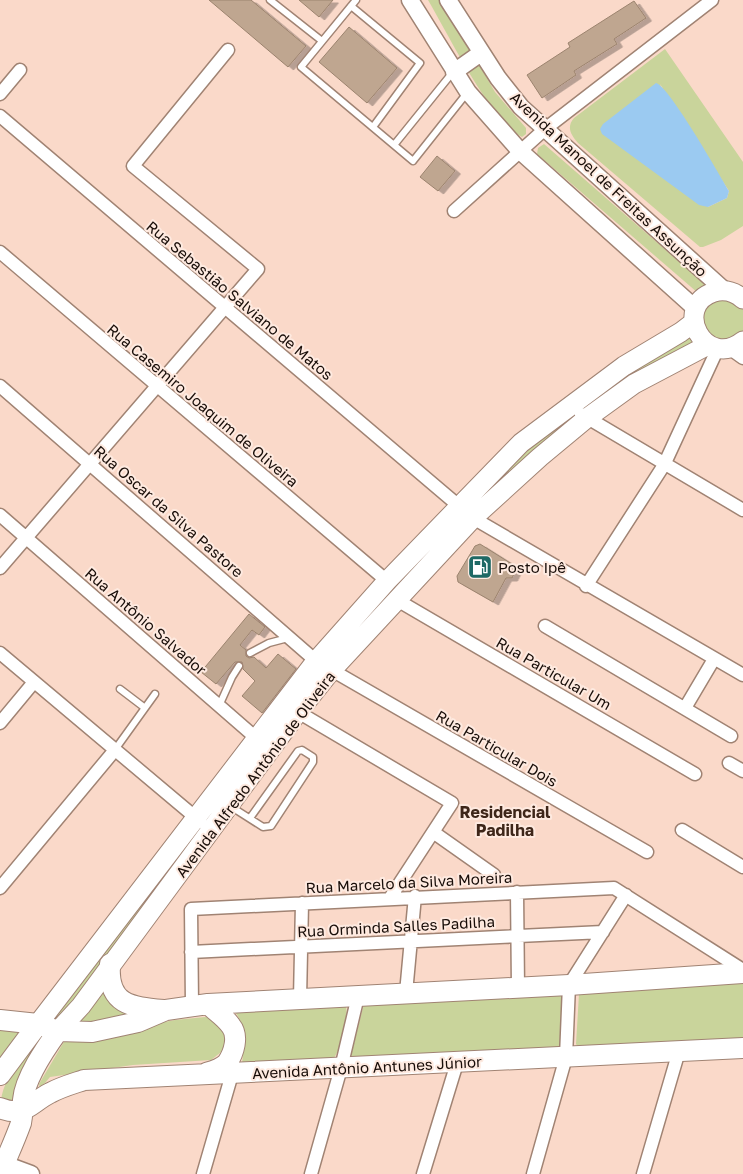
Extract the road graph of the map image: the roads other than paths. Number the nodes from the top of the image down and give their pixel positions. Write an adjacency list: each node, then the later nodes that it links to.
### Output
1 (270, 0): 7 (lane)
2 (356, 0): 6 (lane)
3 (410, 0): 11 (street)
4 (448, 0): 9 (street, Avenida Manoel de Freitas Assunção)
5 (711, 0): 16 (street)
6 (351, 6): 7 (lane); 15 (lane)
7 (322, 41): 15 (lane)
8 (228, 50): 22 (street)
9 (481, 53): 11 (street); 16 (street, Avenida Manoel de Freitas Assunção)
10 (20, 70): 13 (street)
11 (454, 72): 12 (street); 17 (lane)
12 (468, 92): 17 (lane); 18 (street)
13 (0, 94)
14 (0, 116): 22 (street, Rua Sebastião Salviano de Matos)
15 (373, 127): 17 (lane)
16 (545, 129): 18 (street); 21 (street, Avenida Manoel de Freitas Assunção)
17 (394, 145)
18 (520, 150): 19 (street); 23 (street)
19 (454, 210)
20 (0, 252): 26 (street, Rua Casemiro Joaquim de Oliveira)
21 (738, 295): 23 (main road, Avenida Alfredo Antônio de Oliveira)
22 (225, 308): 26 (street); 32 (street, Rua Sebastião Salviano de Matos)
23 (695, 315): 24 (main road); 27 (main road, Avenida Alfredo Antônio de Oliveira)
24 (728, 348): 28 (main road, Avenida Alfredo Antônio de Oliveira); 30 (street)
25 (0, 386): 29 (street, Rua Oscar da Silva Pastore)
26 (156, 387): 29 (street); 36 (street, Rua Casemiro Joaquim de Oliveira)
27 (569, 406): 28 (street); 32 (main road, Avenida Alfredo Antônio de Oliveira)
28 (587, 418): 30 (street); 32 (main road, Avenida Alfredo Antônio de Oliveira)
29 (90, 464): 34 (street); 40 (street, Rua Oscar da Silva Pastore)
30 (664, 465): 31 (street); 37 (street)
31 (743, 510)
32 (466, 513): 36 (main road, Avenida Alfredo Antônio de Oliveira); 37 (street, Rua Sebastião Salviano de Matos); 38 (main road, Avenida Alfredo Antônio de Oliveira)
33 (0, 515): 34 (street, Rua Antônio Salvador)
34 (26, 538): 35 (street); 50 (street, Rua Antônio Salvador)
35 (0, 568)
36 (387, 581): 45 (main road, Avenida Alfredo Antônio de Oliveira)
37 (586, 586): 43 (street, Rua Sebastião Salviano de Matos)
38 (397, 600): 45 (main road, Avenida Alfredo Antônio de Oliveira); 60 (street, Rua Particular Um)
39 (545, 626): 52 (street)
40 (289, 638): 42 (lane); 45 (street, Rua Oscar da Silva Pastore)
41 (0, 653): 47 (street)
42 (250, 654)
43 (714, 659): 46 (street, Rua Sebastião Salviano de Matos); 52 (street)
44 (239, 666): 50 (lane)
45 (324, 666): 53 (main road, Avenida Alfredo Antônio de Oliveira); 56 (main road, Avenida Alfredo Antônio de Oliveira); 67 (street, Rua Particular Dois)
46 (743, 675)
47 (34, 682): 54 (street); 57 (street)
48 (120, 689): 51 (lane)
49 (155, 694): 51 (lane)
50 (219, 706): 56 (street, Rua Antônio Salvador)
51 (145, 708): 57 (lane)
52 (685, 708): 55 (street)
53 (298, 712): 56 (main road, Avenida Alfredo Antônio de Oliveira); 66 (street)
54 (0, 723)
55 (731, 736)
56 (263, 744): 61 (main road, Avenida Alfredo Antônio de Oliveira); 62 (main road, Avenida Alfredo Antônio de Oliveira)
57 (114, 750): 62 (street); 70 (street)
58 (729, 763): 59 (street)
59 (743, 771)
60 (695, 774)
61 (230, 806): 63 (lane); 64 (main road, Avenida Alfredo Antônio de Oliveira)
62 (196, 818): 64 (street); 91 (main road, Avenida Alfredo Antônio de Oliveira)
63 (250, 818): 63 (lane)
64 (212, 830): 81 (main road, Avenida Alfredo Antônio de Oliveira)
65 (682, 830): 68 (street)
66 (433, 832): 69 (street); 74 (street)
67 (647, 852)
68 (743, 867)
69 (494, 875)
70 (0, 888)
71 (517, 892): 72 (street, Rua Marcelo da Silva Moreira); 73 (street, Rua Marcelo da Silva Moreira); 77 (street)
72 (626, 895): 76 (street); 82 (street, Rua Marcelo da Silva Moreira)
73 (415, 896): 74 (street, Rua Marcelo da Silva Moreira); 78 (street)
74 (390, 898): 75 (street, Rua Marcelo da Silva Moreira)
75 (302, 903): 79 (street); 80 (street, Rua Marcelo da Silva Moreira)
76 (603, 932): 77 (street, Rua Orminda Salles Padilha); 83 (street)
77 (518, 935): 78 (street, Rua Orminda Salles Padilha); 84 (street)
78 (411, 942): 79 (street, Rua Orminda Salles Padilha); 85 (street)
79 (301, 947): 80 (street, Rua Orminda Salles Padilha); 87 (street)
80 (191, 952): 88 (street)
81 (110, 964): 89 (main road); 92 (main road, Avenida Alfredo Antônio de Oliveira)
82 (743, 972): 83 (main road)
83 (569, 985): 84 (main road); 95 (street)
84 (518, 988): 85 (main road)
85 (406, 993): 86 (main road)
86 (358, 996): 87 (main road); 97 (street)
87 (300, 999): 88 (main road)
88 (200, 1005): 89 (main road); 98 (main road)
89 (166, 1010): 92 (main road)
90 (0, 1020): 91 (main road)
91 (38, 1024): 92 (main road); 100 (main road, Avenida Alfredo Antônio de Oliveira)
92 (58, 1031): 102 (main road, Avenida Alfredo Antônio de Oliveira)
93 (743, 1048): 94 (main road, Avenida Antônio Antunes Júnior)
94 (679, 1051): 95 (main road, Avenida Antônio Antunes Júnior); 109 (street)
95 (566, 1057): 96 (main road, Avenida Antônio Antunes Júnior); 108 (street)
96 (457, 1062): 97 (main road, Avenida Antônio Antunes Júnior); 107 (street)
97 (341, 1068): 99 (main road, Avenida Antônio Antunes Júnior); 106 (street)
98 (203, 1074): 99 (main road, Avenida Antônio Antunes Júnior); 102 (main road, Avenida Antônio Antunes Júnior)
99 (232, 1074): 105 (street)
100 (0, 1075)
101 (0, 1108): 102 (main road)
102 (24, 1111): 103 (main road, Avenida Alfredo Antônio de Oliveira)
103 (2, 1169): 104 (street)
104 (31, 1174)
105 (203, 1174)
106 (311, 1174)
107 (423, 1174)
108 (533, 1174)
109 (642, 1174)

